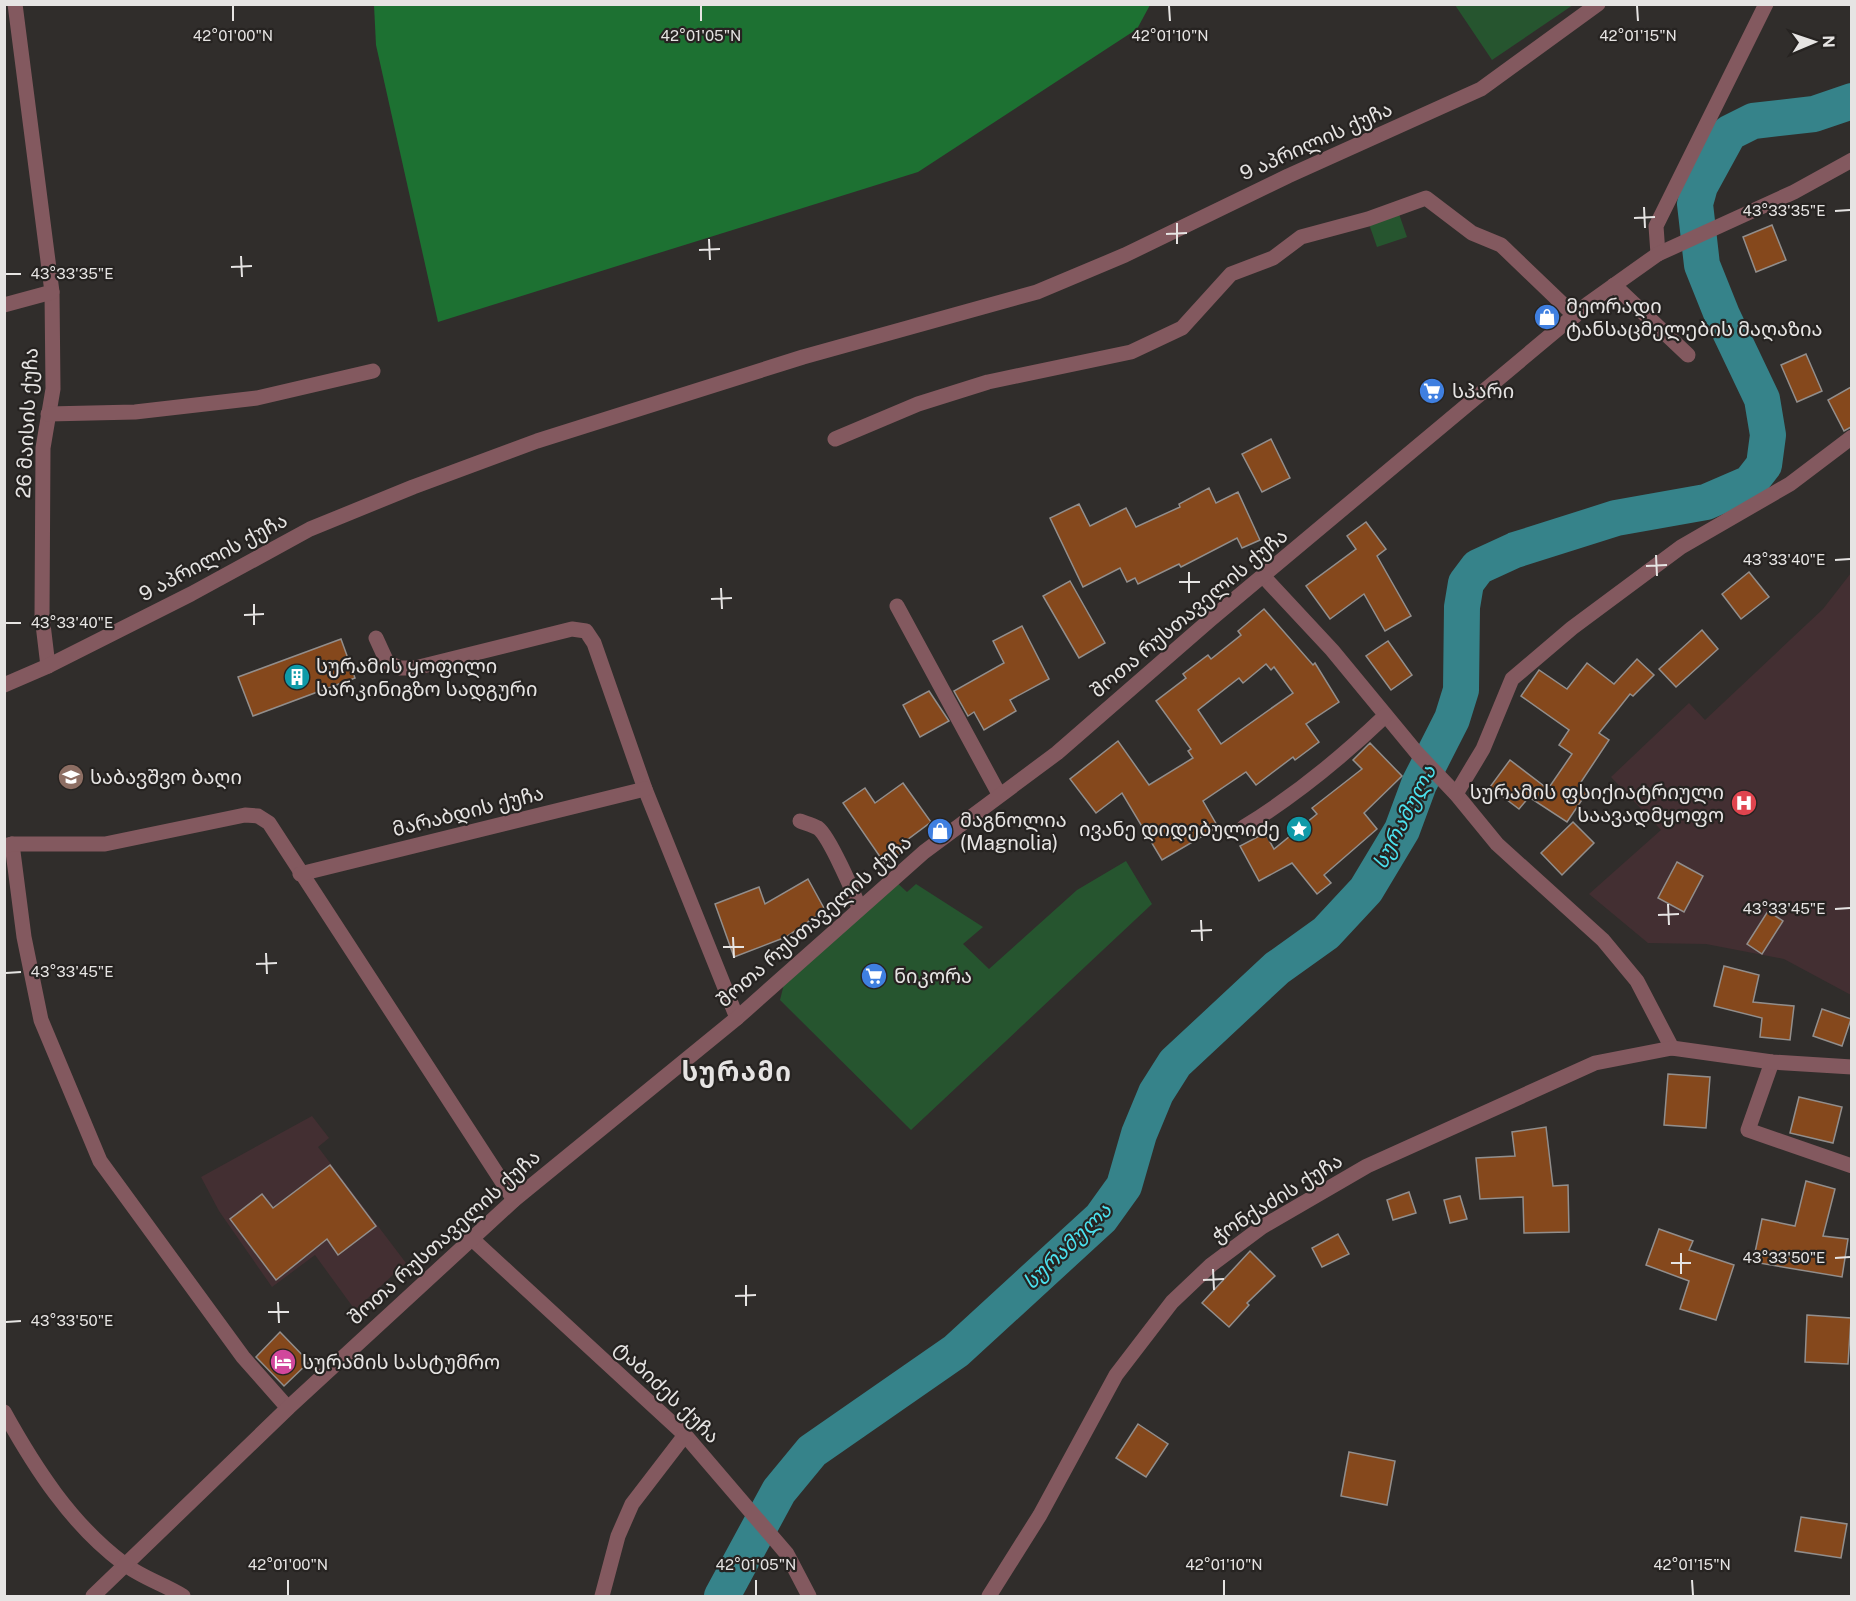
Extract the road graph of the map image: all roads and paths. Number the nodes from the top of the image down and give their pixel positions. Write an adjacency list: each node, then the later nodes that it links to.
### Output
1 (15, 4): 7 (street, 26 მაისის ქუჩა)
2 (1598, 4): 18 (street, 9 აპრილის ქუჩა)
3 (1766, 4): 5 (street)
4 (1849, 164): 5 (street, შოთა რუსთაველის ქუჩა)
5 (1658, 254): 6 (street, შოთა რუსთაველის ქუჩა)
6 (1614, 285): 9 (street, შოთა რუსთაველის ქუჩა); 10 (street)
7 (52, 292): 8 (street); 12 (street, 26 მაისის ქუჩა)
8 (4, 305)
9 (1575, 316): 14 (street); 15 (street, შოთა რუსთაველის ქუჩა)
10 (1688, 355)
11 (373, 371): 12 (street)
12 (48, 414): 18 (street, 26 მაისის ქუჩა)
13 (1851, 437): 22 (street)
14 (835, 439)
15 (1263, 576): 20 (street); 23 (street, შოთა რუსთაველის ქუჩა)
16 (897, 606): 23 (street)
17 (376, 638): 21 (street)
18 (48, 666): 19 (street, 9 აპრილის ქუჩა)
19 (4, 685)
20 (1385, 716): 22 (street); 25 (street)
21 (645, 789): 27 (street, მარაბდის ქუჩა); 29 (street)
22 (1453, 790): 30 (street)
23 (999, 794): 28 (street, შოთა რუსთაველის ქუჩა)
24 (800, 821): 28 (street)
25 (1244, 827)
26 (8, 845): 27 (street); 36 (street)
27 (300, 874): 34 (street)
28 (859, 908): 29 (street, შოთა რუსთაველის ქუჩა)
29 (737, 1018): 34 (street, შოთა რუსთაველის ქუჩა)
30 (1672, 1048): 31 (street, ჭონქაძის ქუჩა); 44 (street, ჭონქაძის ქუჩა)
31 (1772, 1062): 32 (street, ჭონქაძის ქუჩა); 33 (street)
32 (1851, 1067)
33 (1851, 1166)
34 (514, 1200): 35 (street, შოთა რუსთაველის ქუჩა)
35 (471, 1238): 36 (street, შოთა რუსთაველის ქუჩა); 38 (street, ტაბიძეს ქუჩა)
36 (288, 1408): 39 (street, შოთა რუსთაველის ქუჩა)
37 (4, 1412): 39 (street)
38 (685, 1435): 42 (street); 43 (street, ტაბიძეს ქუჩა)
39 (124, 1564): 40 (street, შოთა რუსთაველის ქუჩა); 41 (street)
40 (93, 1596)
41 (183, 1596)
42 (602, 1596)
43 (809, 1596)
44 (988, 1596)

